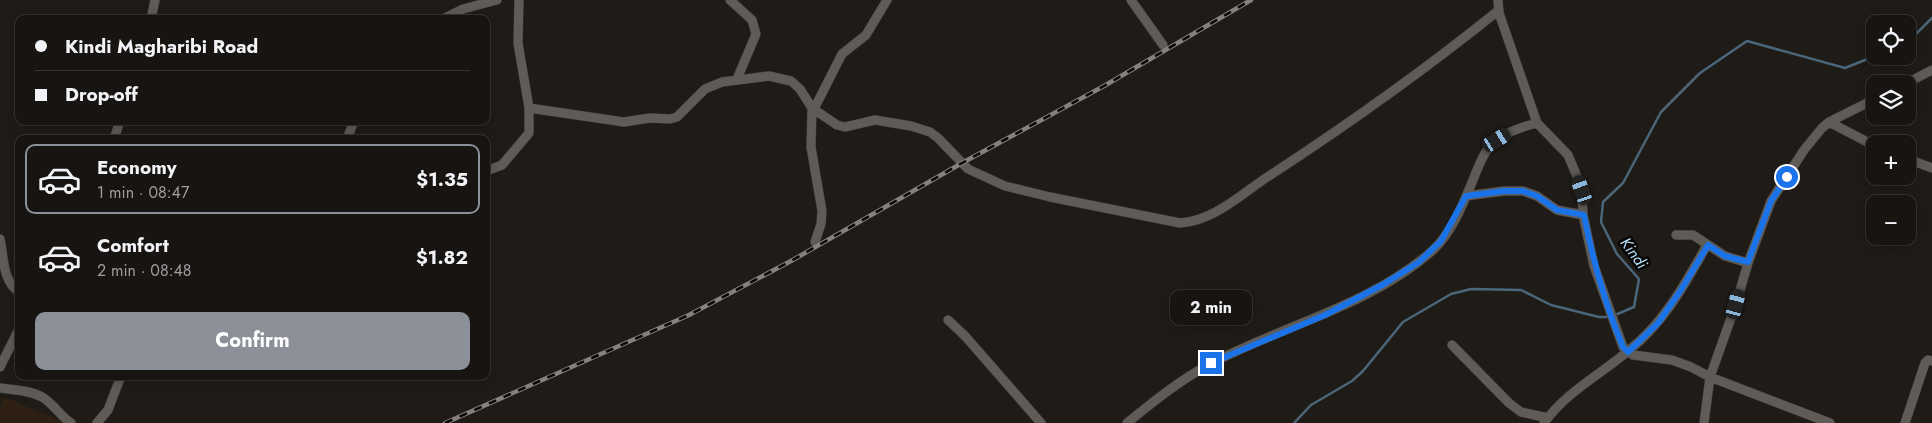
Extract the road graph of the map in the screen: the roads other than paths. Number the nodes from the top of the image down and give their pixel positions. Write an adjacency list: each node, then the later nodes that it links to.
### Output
1 (155, 0): 9 (street)
2 (497, 0): 10 (street)
3 (519, 0): 16 (street)
4 (730, 0): 14 (street)
5 (887, 0): 17 (street)
6 (1131, 0): 11 (street)
7 (1498, 0): 8 (street)
8 (1499, 10): 17 (street); 19 (street)
9 (152, 15)
10 (452, 15)
11 (1163, 45)
12 (1932, 70): 13 (street)
13 (1916, 78)
14 (737, 79): 16 (street); 17 (street)
15 (1866, 104): 18 (street)
16 (529, 108): 23 (street)
17 (813, 108): 28 (street)
18 (1829, 122): 20 (street); 30 (street)
19 (1537, 123): 24 (street); 25 (street)
20 (1866, 141)
21 (1916, 162): 22 (street)
22 (1932, 168)
23 (490, 170)
24 (1466, 196): 25 (street); 45 (street)
25 (1584, 215): 35 (street)
26 (1676, 235): 29 (street)
27 (0, 239): 31 (street)
28 (815, 242)
29 (1708, 245): 30 (street); 35 (street)
30 (1748, 262): 38 (street)
31 (15, 289)
32 (948, 320): 44 (street)
33 (15, 338): 37 (street)
34 (1452, 345): 41 (street)
35 (1628, 352): 38 (street); 41 (street)
36 (1932, 361): 48 (street)
37 (0, 367)
38 (1710, 377): 46 (street); 47 (street)
39 (119, 380): 43 (street)
40 (0, 388): 42 (street)
41 (1546, 420)
42 (71, 423)
43 (97, 423)
44 (1041, 423)
45 (1127, 423)
46 (1704, 423)
47 (1830, 423)
48 (1905, 423)

